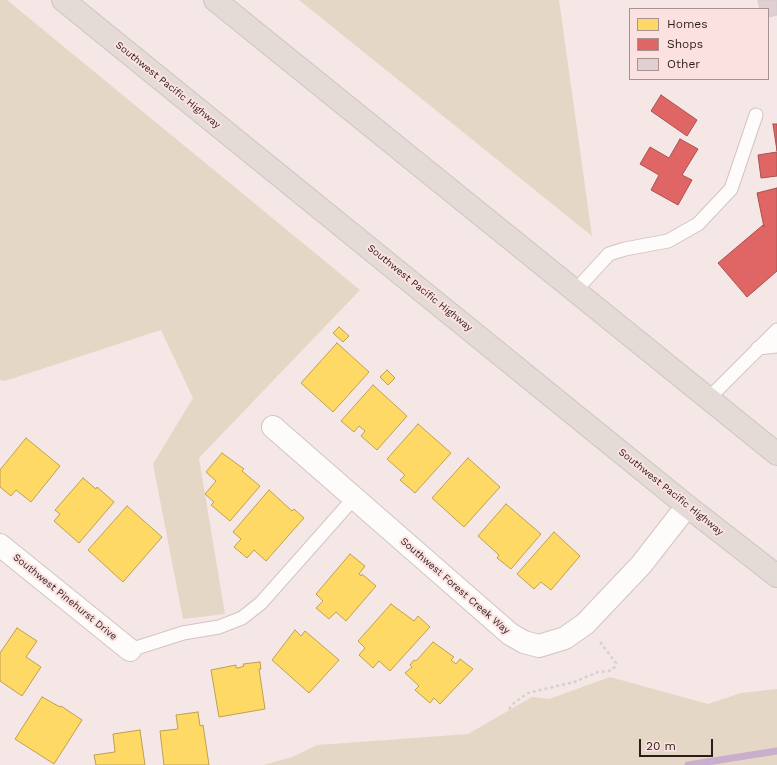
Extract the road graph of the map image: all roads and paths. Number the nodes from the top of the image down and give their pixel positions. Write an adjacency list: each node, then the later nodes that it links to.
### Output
1 (63, 0): 12 (highway, Southwest Pacific Highway)
2 (215, 0): 4 (highway)
3 (756, 115): 4 (lane)
4 (575, 291): 8 (highway)
5 (777, 330): 7 (lane)
6 (777, 346): 7 (lane)
7 (758, 348): 8 (lane)
8 (709, 398): 10 (highway)
9 (273, 427): 11 (street, Southwest Forest Creek Way)
10 (777, 454)
11 (354, 498): 12 (street, Southwest Forest Creek Way); 16 (lane)
12 (687, 506): 14 (highway, Southwest Pacific Highway)
13 (0, 545): 16 (street, Southwest Pinehurst Drive)
14 (777, 576)
15 (600, 642): 17 (path)
16 (130, 650)
17 (510, 709)

